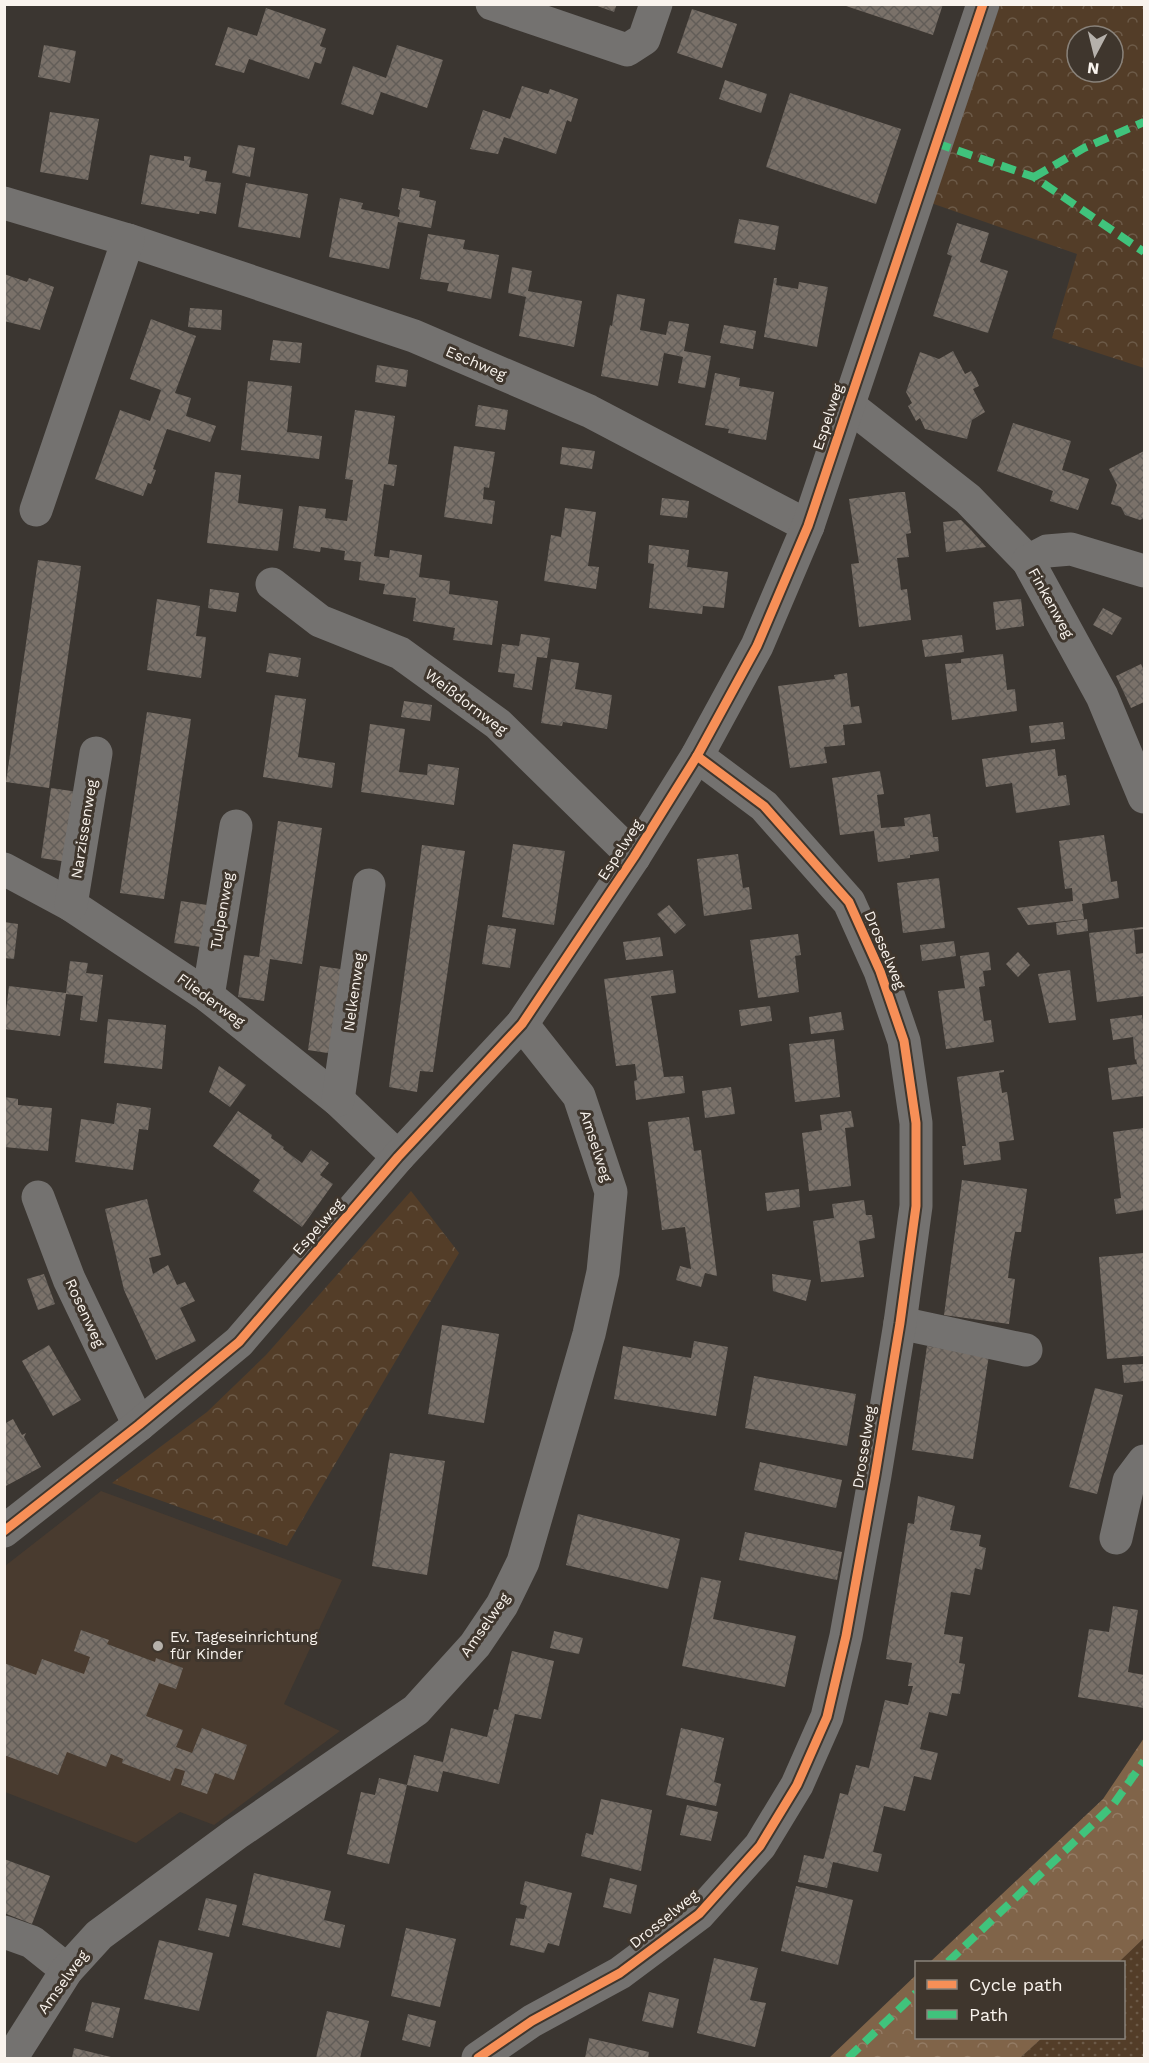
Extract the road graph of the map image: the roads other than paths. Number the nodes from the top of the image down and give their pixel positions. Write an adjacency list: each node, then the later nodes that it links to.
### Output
1 (492, 4): 2 (street)
2 (656, 4)
3 (983, 4): 6 (street, Espelweg)
4 (4, 203): 5 (street, Eschweg)
5 (128, 240): 7 (street); 8 (street, Eschweg)
6 (848, 404): 8 (street, Espelweg); 9 (street, Finkenweg)
7 (36, 510)
8 (808, 526): 13 (street, Espelweg)
9 (1028, 561): 10 (street); 14 (street, Finkenweg)
10 (1144, 571)
11 (272, 584): 16 (street, Weißdornweg)
12 (96, 753): 19 (street, Narzissenweg)
13 (697, 756): 16 (street, Espelweg); 25 (street, Drosselweg)
14 (1144, 797)
15 (237, 826): 20 (street, Tulpenweg)
16 (634, 857): 21 (street, Espelweg)
17 (4, 869): 19 (street, Fliederweg)
18 (369, 885): 22 (street, Nelkenweg)
19 (71, 904): 20 (street, Fliederweg)
20 (208, 996): 22 (street, Fliederweg)
21 (522, 1024): 23 (street, Espelweg); 32 (street, Amselweg)
22 (338, 1100): 23 (street, Fliederweg)
23 (398, 1157): 27 (street, Espelweg)
24 (38, 1197): 27 (street, Rosenweg)
25 (900, 1323): 26 (street); 34 (street, Drosselweg)
26 (1026, 1350)
27 (139, 1425): 29 (street, Espelweg)
28 (1144, 1461): 30 (street)
29 (4, 1532)
30 (1116, 1538)
31 (4, 1932): 32 (street)
32 (67, 1970): 33 (street, Amselweg)
33 (13, 2058)
34 (478, 2058)

